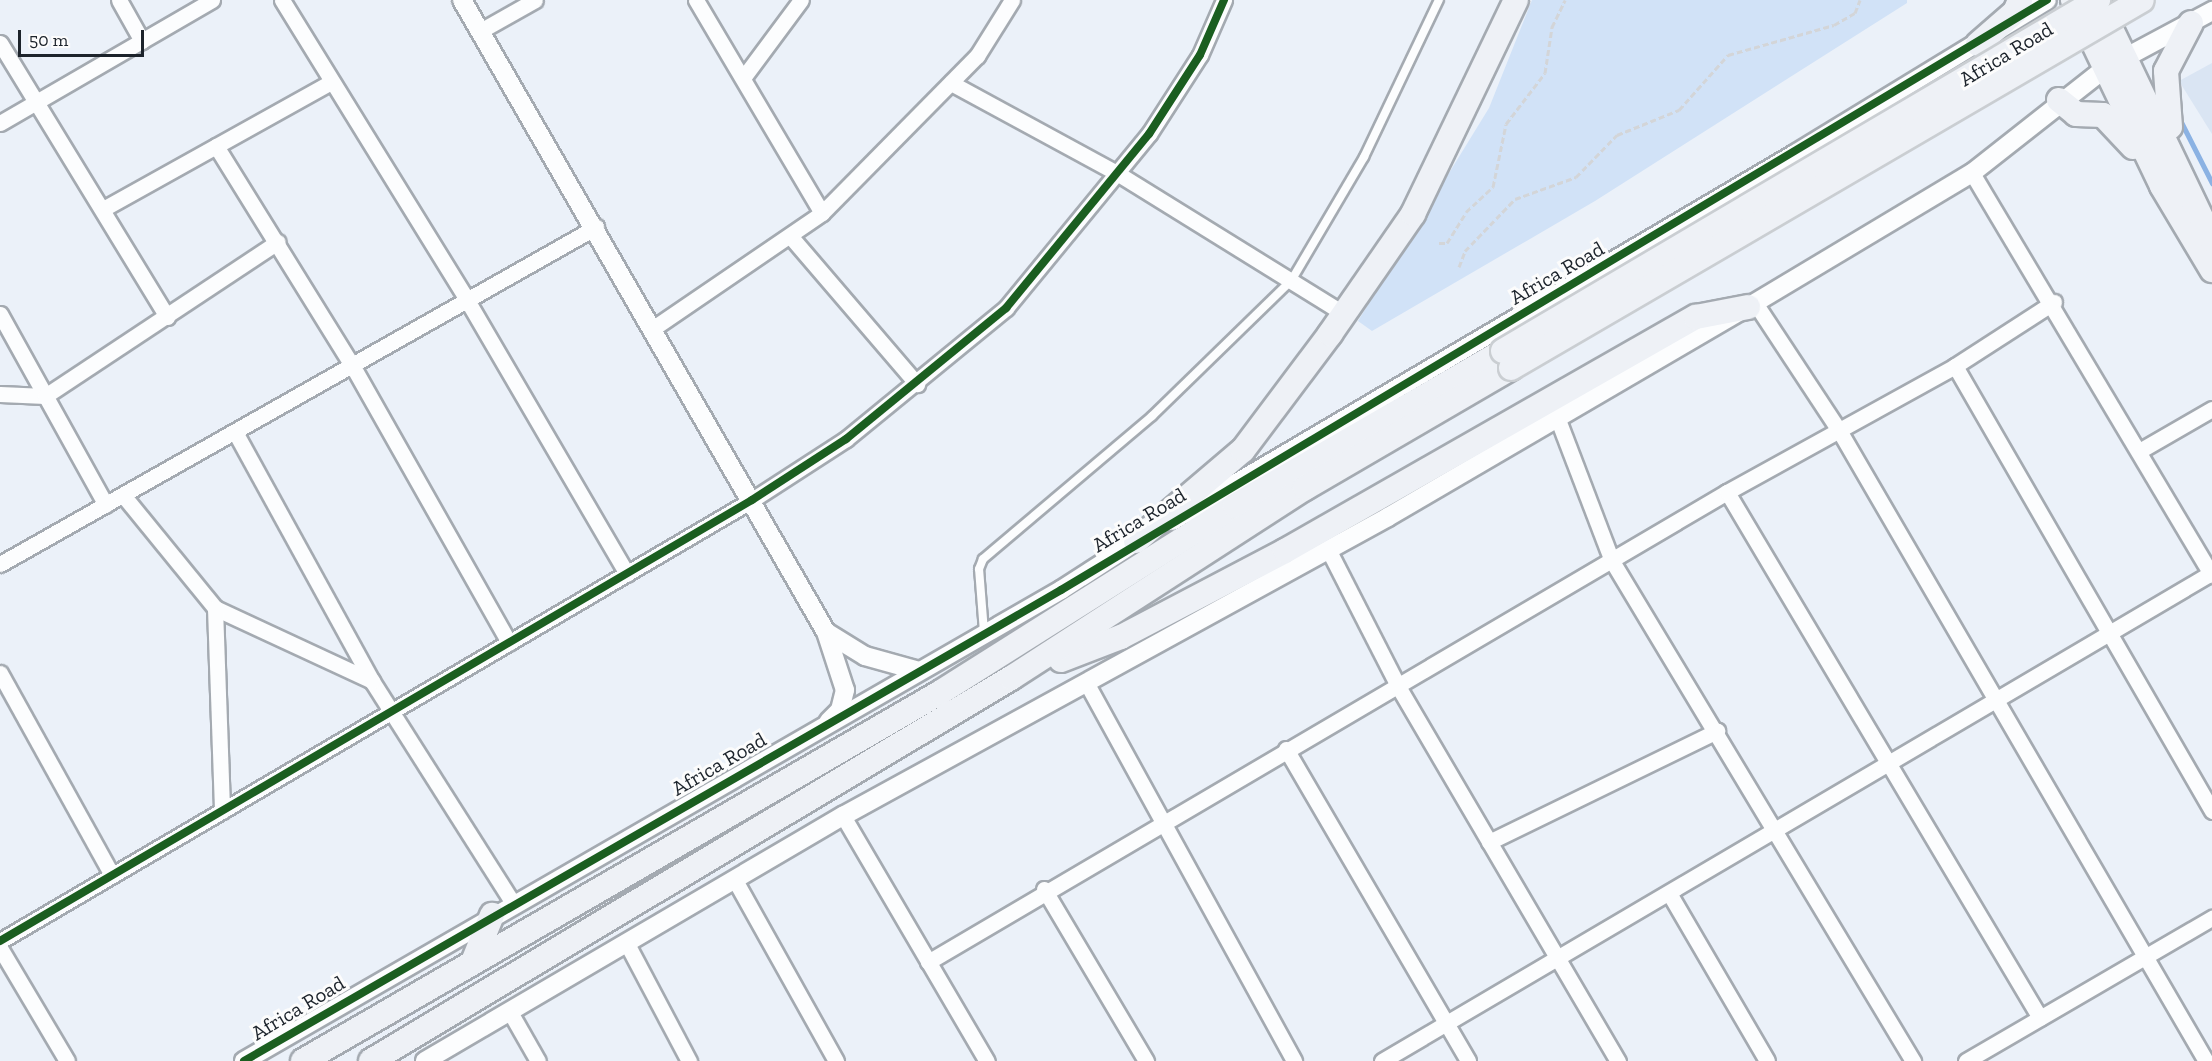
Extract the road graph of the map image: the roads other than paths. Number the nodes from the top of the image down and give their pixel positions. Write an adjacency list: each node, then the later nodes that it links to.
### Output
1 (119, 0): 19 (street)
2 (212, 0): 19 (street)
3 (282, 0): 25 (street)
4 (462, 0): 18 (street)
5 (535, 0): 18 (street)
6 (696, 0): 24 (street)
7 (801, 0): 24 (street)
8 (1012, 0): 26 (street)
9 (1224, 0): 31 (street)
10 (1439, 0): 41 (lane)
11 (1516, 0): 46 (highway)
12 (2020, 0): 21 (highway)
13 (2047, 0): 21 (street, Africa Road)
14 (2073, 0): 23 (highway)
15 (2097, 0): 22 (highway); 49 (highway, Africa Road, bridge)
16 (2142, 0): 49 (highway, Africa Road, bridge)
17 (2202, 17): 22 (street); 33 (highway)
18 (480, 31): 36 (street)
19 (142, 41): 28 (street)
20 (0, 43): 28 (street)
21 (1978, 44): 64 (street, Africa Road)
22 (2128, 57): 23 (street); 33 (highway)
23 (2104, 69): 27 (street); 33 (highway)
24 (743, 78): 35 (street)
25 (331, 82): 30 (street); 42 (street)
26 (951, 83): 31 (street); 35 (street)
27 (2059, 100): 32 (street); 33 (highway)
28 (36, 102): 29 (street); 34 (street)
29 (0, 123)
30 (216, 146): 34 (street); 39 (street)
31 (1117, 173): 41 (street); 52 (street)
32 (1972, 173): 43 (street); 44 (street)
33 (2172, 181): 37 (highway); 40 (highway)
34 (103, 209): 47 (street)
35 (822, 213): 38 (street)
36 (596, 227): 42 (street); 48 (street)
37 (2209, 227)
38 (791, 237): 48 (street); 52 (street)
39 (278, 242): 47 (street); 50 (street)
40 (2212, 270)
41 (1291, 281): 46 (street); 72 (lane)
42 (467, 300): 50 (street); 68 (street)
43 (2054, 302): 51 (street); 59 (street)
44 (1752, 305): 56 (street); 58 (street); 77 (highway)
45 (0, 314): 54 (street)
46 (1344, 314): 64 (highway)
47 (167, 317): 54 (street)
48 (655, 327): 62 (street)
49 (1507, 360): 77 (highway, Africa Road); 104 (highway, Africa Road)
50 (352, 365): 57 (street); 74 (street)
51 (1955, 366): 58 (street); 73 (street)
52 (917, 384): 62 (street)
53 (0, 394): 54 (street)
54 (45, 396): 63 (street)
55 (2212, 409): 59 (street)
56 (1557, 417): 65 (street); 66 (street)
57 (235, 432): 61 (street); 78 (street)
58 (1840, 432): 60 (street); 81 (street)
59 (2141, 450): 69 (street)
60 (1727, 492): 66 (street); 86 (street)
61 (123, 495): 63 (street); 70 (street)
62 (752, 500): 68 (street); 71 (street)
63 (106, 505): 67 (street)
64 (1136, 541): 72 (street, Africa Road)
65 (1328, 549): 79 (street); 80 (street)
66 (1612, 561): 80 (street); 84 (street)
67 (0, 564)
68 (627, 574): 74 (street)
69 (2212, 574): 73 (street)
70 (215, 608): 78 (street); 87 (street)
71 (826, 632): 75 (street); 83 (street)
72 (985, 633): 75 (street, Africa Road)
73 (2110, 633): 81 (street); 88 (street)
74 (509, 643): 82 (street)
75 (919, 671): 83 (street, Africa Road)
76 (0, 673): 93 (street)
77 (1011, 678): 112 (highway, Africa Road)
78 (372, 681): 82 (street)
79 (1087, 684): 89 (street); 90 (street)
80 (1399, 688): 85 (street); 92 (street)
81 (1996, 700): 86 (street); 103 (street)
82 (392, 711): 87 (street); 97 (street)
83 (826, 724): 97 (street, Africa Road)
84 (1717, 731): 91 (street); 92 (street)
85 (1286, 749): 90 (street); 108 (street)
86 (1888, 763): 91 (street); 107 (street)
87 (222, 811): 93 (street)
88 (2212, 811)
89 (843, 816): 94 (street); 105 (street)
90 (1161, 821): 95 (street); 119 (street)
91 (1775, 826): 96 (street); 124 (street)
92 (1489, 842): 102 (street)
93 (112, 874): 99 (street)
94 (736, 882): 100 (street); 116 (street)
95 (1044, 889): 105 (street); 118 (street)
96 (1669, 892): 102 (street); 123 (street)
97 (502, 908): 104 (highway); 110 (street, Africa Road)
98 (2212, 918): 103 (street)
99 (0, 942)
100 (626, 942): 106 (street); 115 (street)
101 (0, 948): 109 (street)
102 (1558, 957): 108 (street); 122 (street)
103 (2145, 957): 107 (street); 126 (street)
104 (473, 962): 111 (highway, Africa Road)
105 (928, 962): 117 (street)
106 (510, 1012): 113 (street); 114 (street)
107 (2040, 1018): 125 (street)
108 (1447, 1023): 120 (street); 121 (street)
109 (67, 1061)
110 (244, 1061)
111 (303, 1061)
112 (371, 1061)
113 (425, 1061)
114 (538, 1061)
115 (689, 1061)
116 (836, 1061)
117 (987, 1061)
118 (1146, 1061)
119 (1294, 1061)
120 (1382, 1061)
121 (1468, 1061)
122 (1618, 1061)
123 (1767, 1061)
124 (1913, 1061)
125 (1966, 1061)
126 (2206, 1061)

